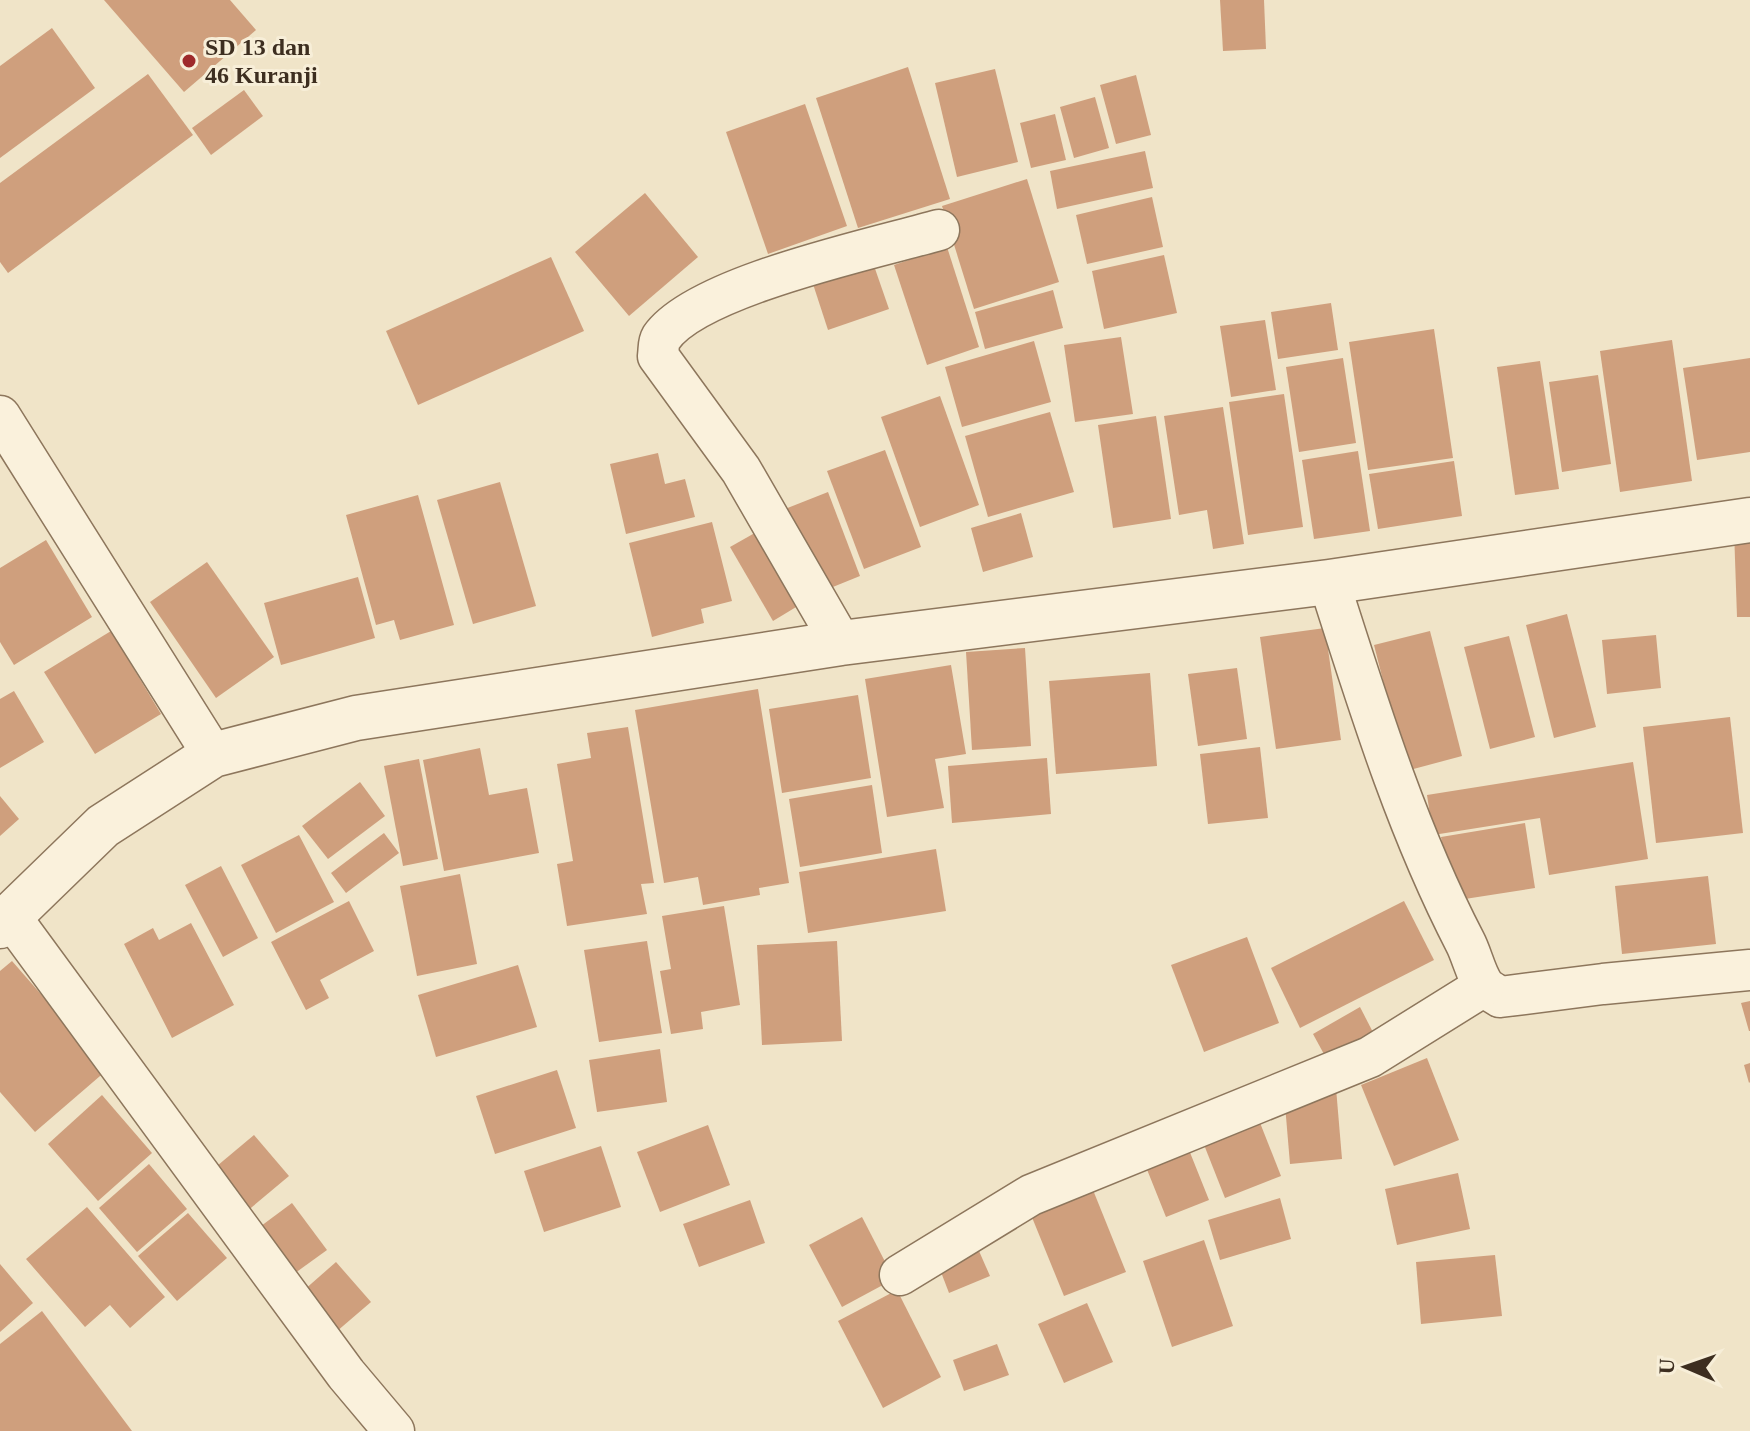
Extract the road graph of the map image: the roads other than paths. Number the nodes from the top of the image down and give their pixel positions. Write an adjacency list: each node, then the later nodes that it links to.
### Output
1 (939, 230): 5 (street)
2 (0, 416): 6 (street)
3 (1750, 520): 4 (street)
4 (1329, 582): 5 (street); 9 (street)
5 (841, 643): 6 (street)
6 (213, 755): 7 (street)
7 (5, 921): 11 (street)
8 (1750, 970): 9 (street)
9 (1484, 986): 10 (street)
10 (900, 1275)
11 (394, 1431)

